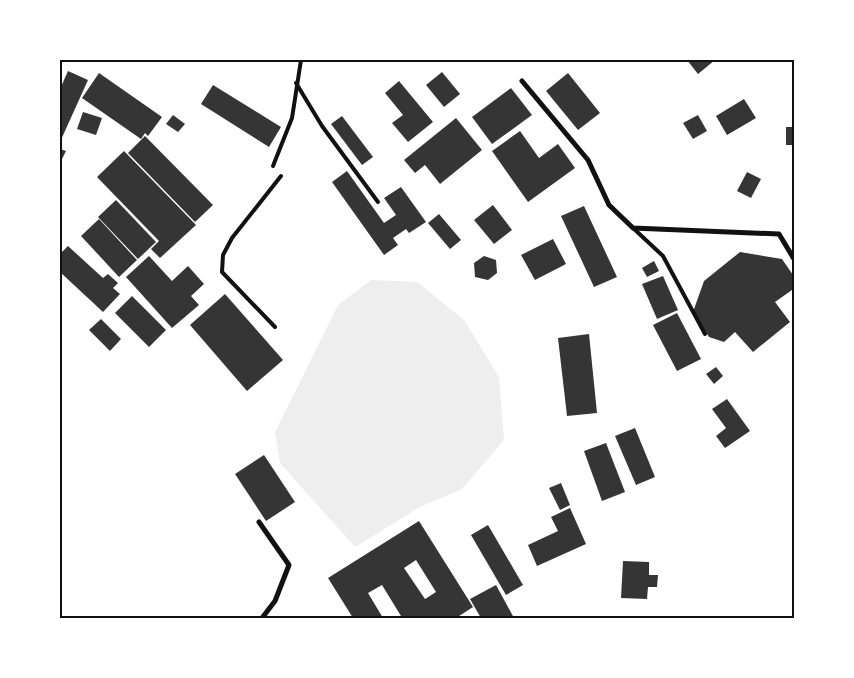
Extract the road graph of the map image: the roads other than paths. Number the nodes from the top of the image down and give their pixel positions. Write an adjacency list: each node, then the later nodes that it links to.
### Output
1 (301, 60): 3 (lane)
2 (522, 81): 7 (street)
3 (296, 83): 4 (lane); 6 (lane)
4 (273, 166)
5 (281, 176): 9 (lane)
6 (378, 202)
7 (632, 228): 8 (street); 10 (lane)
8 (794, 259)
9 (275, 326)
10 (705, 334)
11 (259, 522): 12 (street)
12 (262, 618)

